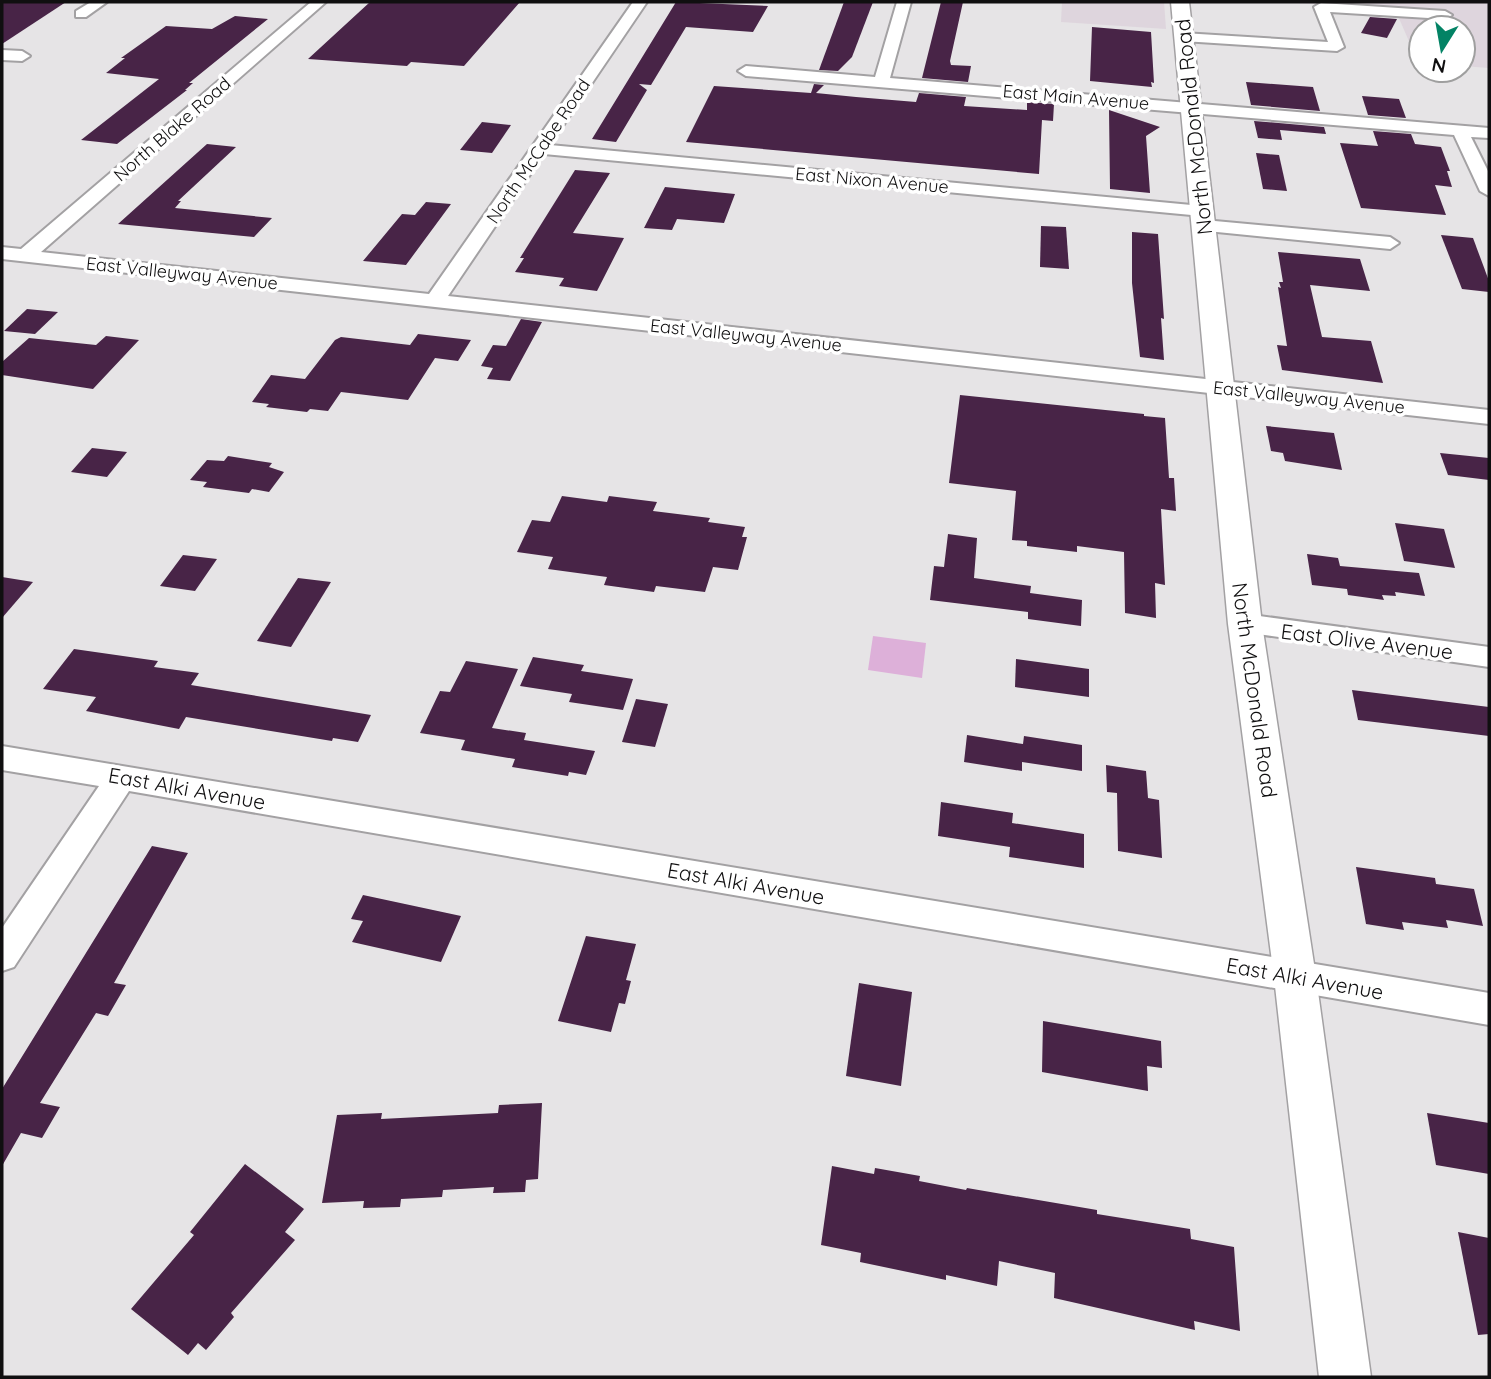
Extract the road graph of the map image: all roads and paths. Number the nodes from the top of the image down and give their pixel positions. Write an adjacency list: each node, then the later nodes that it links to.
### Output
1 (100, 2): 7 (street)
2 (318, 2): 21 (street, North Blake Road)
3 (640, 2): 16 (street, North McCabe Road)
4 (904, 2): 12 (street)
5 (1180, 2): 8 (street, North McDonald Road)
6 (1430, 14): 8 (street)
7 (81, 15)
8 (1183, 37): 13 (street, North McDonald Road)
9 (2, 54): 10 (street)
10 (22, 56)
11 (746, 71): 12 (street, East Main Avenue)
12 (881, 82): 13 (street, East Main Avenue)
13 (1192, 107): 14 (street, East Main Avenue); 18 (street, North McDonald Road)
14 (1460, 130): 15 (street, East Main Avenue); 17 (street)
15 (1489, 132)
16 (541, 149): 18 (street, East Nixon Avenue); 22 (street, North McCabe Road)
17 (1489, 191)
18 (1203, 219): 19 (street, East Nixon Avenue); 23 (street, North McDonald Road)
19 (1390, 243)
20 (2, 253): 21 (street, East Valleyway Avenue)
21 (25, 256): 22 (street, East Valleyway Avenue)
22 (435, 300): 23 (street, East Valleyway Avenue)
23 (1218, 387): 24 (street, East Valleyway Avenue); 25 (street, North McDonald Road)
24 (1489, 417)
25 (1245, 625): 26 (street, East Olive Avenue); 30 (street, North McDonald Road)
26 (1489, 657)
27 (2, 758): 28 (street, East Alki Avenue)
28 (122, 777): 29 (street); 30 (street, East Alki Avenue)
29 (2, 956)
30 (1296, 977): 31 (street, East Alki Avenue); 32 (street, North McDonald Road)
31 (1489, 1009)
32 (1345, 1377)

